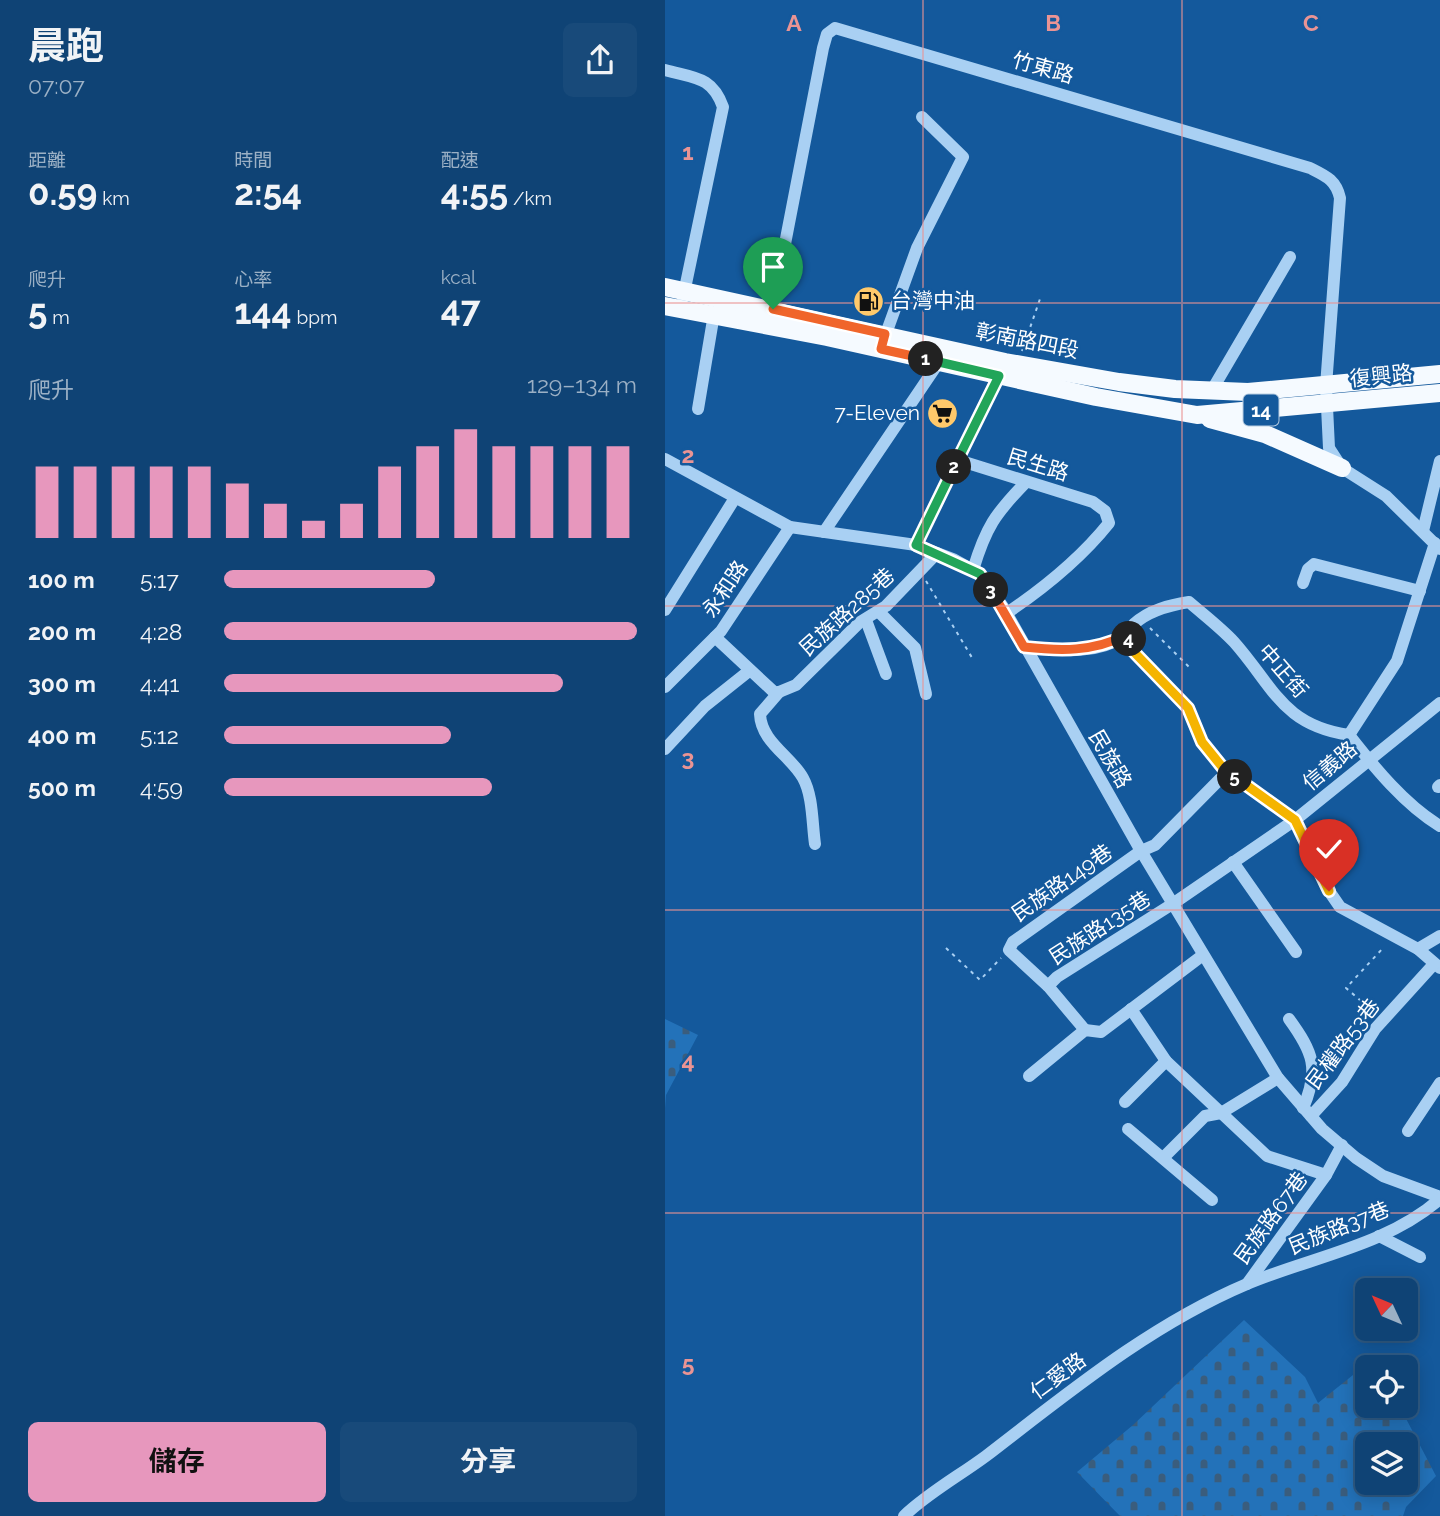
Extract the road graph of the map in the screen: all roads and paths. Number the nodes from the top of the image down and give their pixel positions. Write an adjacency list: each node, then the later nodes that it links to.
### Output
1 (665, 70): 6 (street)
2 (922, 117): 9 (street)
3 (1290, 257): 13 (street)
4 (665, 287): 6 (main road, 彰南路四段 / 14)
5 (1041, 296): 11 (path)
6 (677, 302): 7 (main road, 彰南路四段 / 14); 8 (main road, 彰南路四段 / 14)
7 (714, 314): 8 (main road, 彰南路四段 / 14); 16 (street)
8 (771, 318): 9 (main road, 彰南路四段 / 14); 15 (street, 竹東路)
9 (883, 341): 10 (main road, 彰南路四段 / 14); 11 (main road, 彰南路四段 / 14)
10 (939, 362): 11 (main road, 彰南路四段 / 14); 26 (street)
11 (1007, 367): 13 (main road, 彰南路四段 / 14); 17 (main road, 彰南路四段 / 14); 19 (street)
12 (1440, 374): 15 (main road, 復興路 / 14)
13 (1212, 390): 15 (main road, 彰南路四段 / 14)
14 (1440, 393): 15 (main road, 復興路 / 14)
15 (1326, 395): 17 (main road, 彰南路四段 / 14); 21 (street)
16 (698, 409)
17 (1197, 415): 21 (main road)
18 (665, 459): 23 (street, 民族路)
19 (958, 460): 22 (street, 民生路); 27 (street)
20 (1440, 461): 25 (street)
21 (1342, 468): 25 (street)
22 (1027, 482): 30 (street); 36 (street, 民生路)
23 (735, 498): 24 (street, 民族路); 34 (street)
24 (790, 527): 26 (street, 民族路); 40 (street, 永和路)
25 (1423, 531): 28 (street)
26 (824, 532): 27 (street, 民族路)
27 (916, 545): 29 (street, 民族路)
28 (1437, 546): 33 (street)
29 (937, 553): 30 (street, 民族路); 31 (street, 民族路285巷)
30 (973, 570): 36 (street, 民族路)
31 (920, 571): 35 (street, 民族路285巷); 42 (path)
32 (1303, 583): 33 (street)
33 (1420, 590): 50 (street)
34 (665, 610)
35 (879, 612): 38 (street, 民族路285巷); 48 (street)
36 (1006, 613): 41 (street, 民族路)
37 (1141, 619): 39 (street, 中正街); 43 (path); 50 (street, 中正街)
38 (866, 620): 45 (street); 47 (street, 民族路285巷)
39 (1127, 635): 41 (street); 54 (path)
40 (715, 637): 44 (street, 永和路); 46 (street)
41 (1024, 647): 57 (street, 民族路)
42 (974, 661)
43 (1189, 667)
44 (748, 671): 47 (street, 永和路); 51 (street)
45 (886, 674)
46 (665, 687)
47 (779, 692): 56 (street)
48 (926, 695)
49 (1440, 704): 52 (street, 信義路)
50 (1349, 735): 52 (street)
51 (665, 749)
52 (1367, 758): 54 (street, 信義路); 55 (street)
53 (1220, 779): 57 (street, 民族路149巷)
54 (1295, 820): 58 (street, 信義路); 60 (street)
55 (1440, 826)
56 (815, 844)
57 (1141, 851): 59 (street, 民族路); 64 (street, 民族路149巷)
58 (1233, 862): 59 (street, 信義路); 65 (street)
59 (1174, 903): 66 (street, 民族路); 68 (street, 民族路135巷)
60 (1394, 936): 63 (street); 71 (path)
61 (1440, 936): 63 (street)
62 (946, 948): 64 (path)
63 (1418, 949): 67 (street)
64 (1009, 950): 68 (street)
65 (1296, 952)
66 (1203, 955): 69 (street); 75 (street, 民族路)
67 (1437, 966): 71 (street, 民權路53巷)
68 (1048, 986): 72 (street)
69 (1131, 1009): 72 (street); 73 (street)
70 (1289, 1019): 78 (street)
71 (1383, 1020): 78 (street, 民權路53巷)
72 (1085, 1030): 74 (street)
73 (1166, 1061): 77 (street); 79 (street)
74 (1029, 1076)
75 (1278, 1078): 78 (street, 民族路); 79 (street)
76 (1440, 1083): 81 (street)
77 (1125, 1102)
78 (1307, 1112): 82 (street, 民族路)
79 (1221, 1113): 83 (street); 84 (street, 民族路67巷)
80 (1128, 1129): 83 (street)
81 (1408, 1131)
82 (1342, 1145): 84 (street, 民族路67巷); 85 (street, 民族路)
83 (1164, 1157): 86 (street)
84 (1326, 1175): 89 (street, 民族路67巷)
85 (1440, 1198): 87 (street, 民族路37巷)
86 (1212, 1200)
87 (1379, 1237): 88 (street); 89 (street, 民族路37巷)
88 (1420, 1257)
89 (1246, 1284): 90 (street, 仁愛路)
90 (904, 1516)

